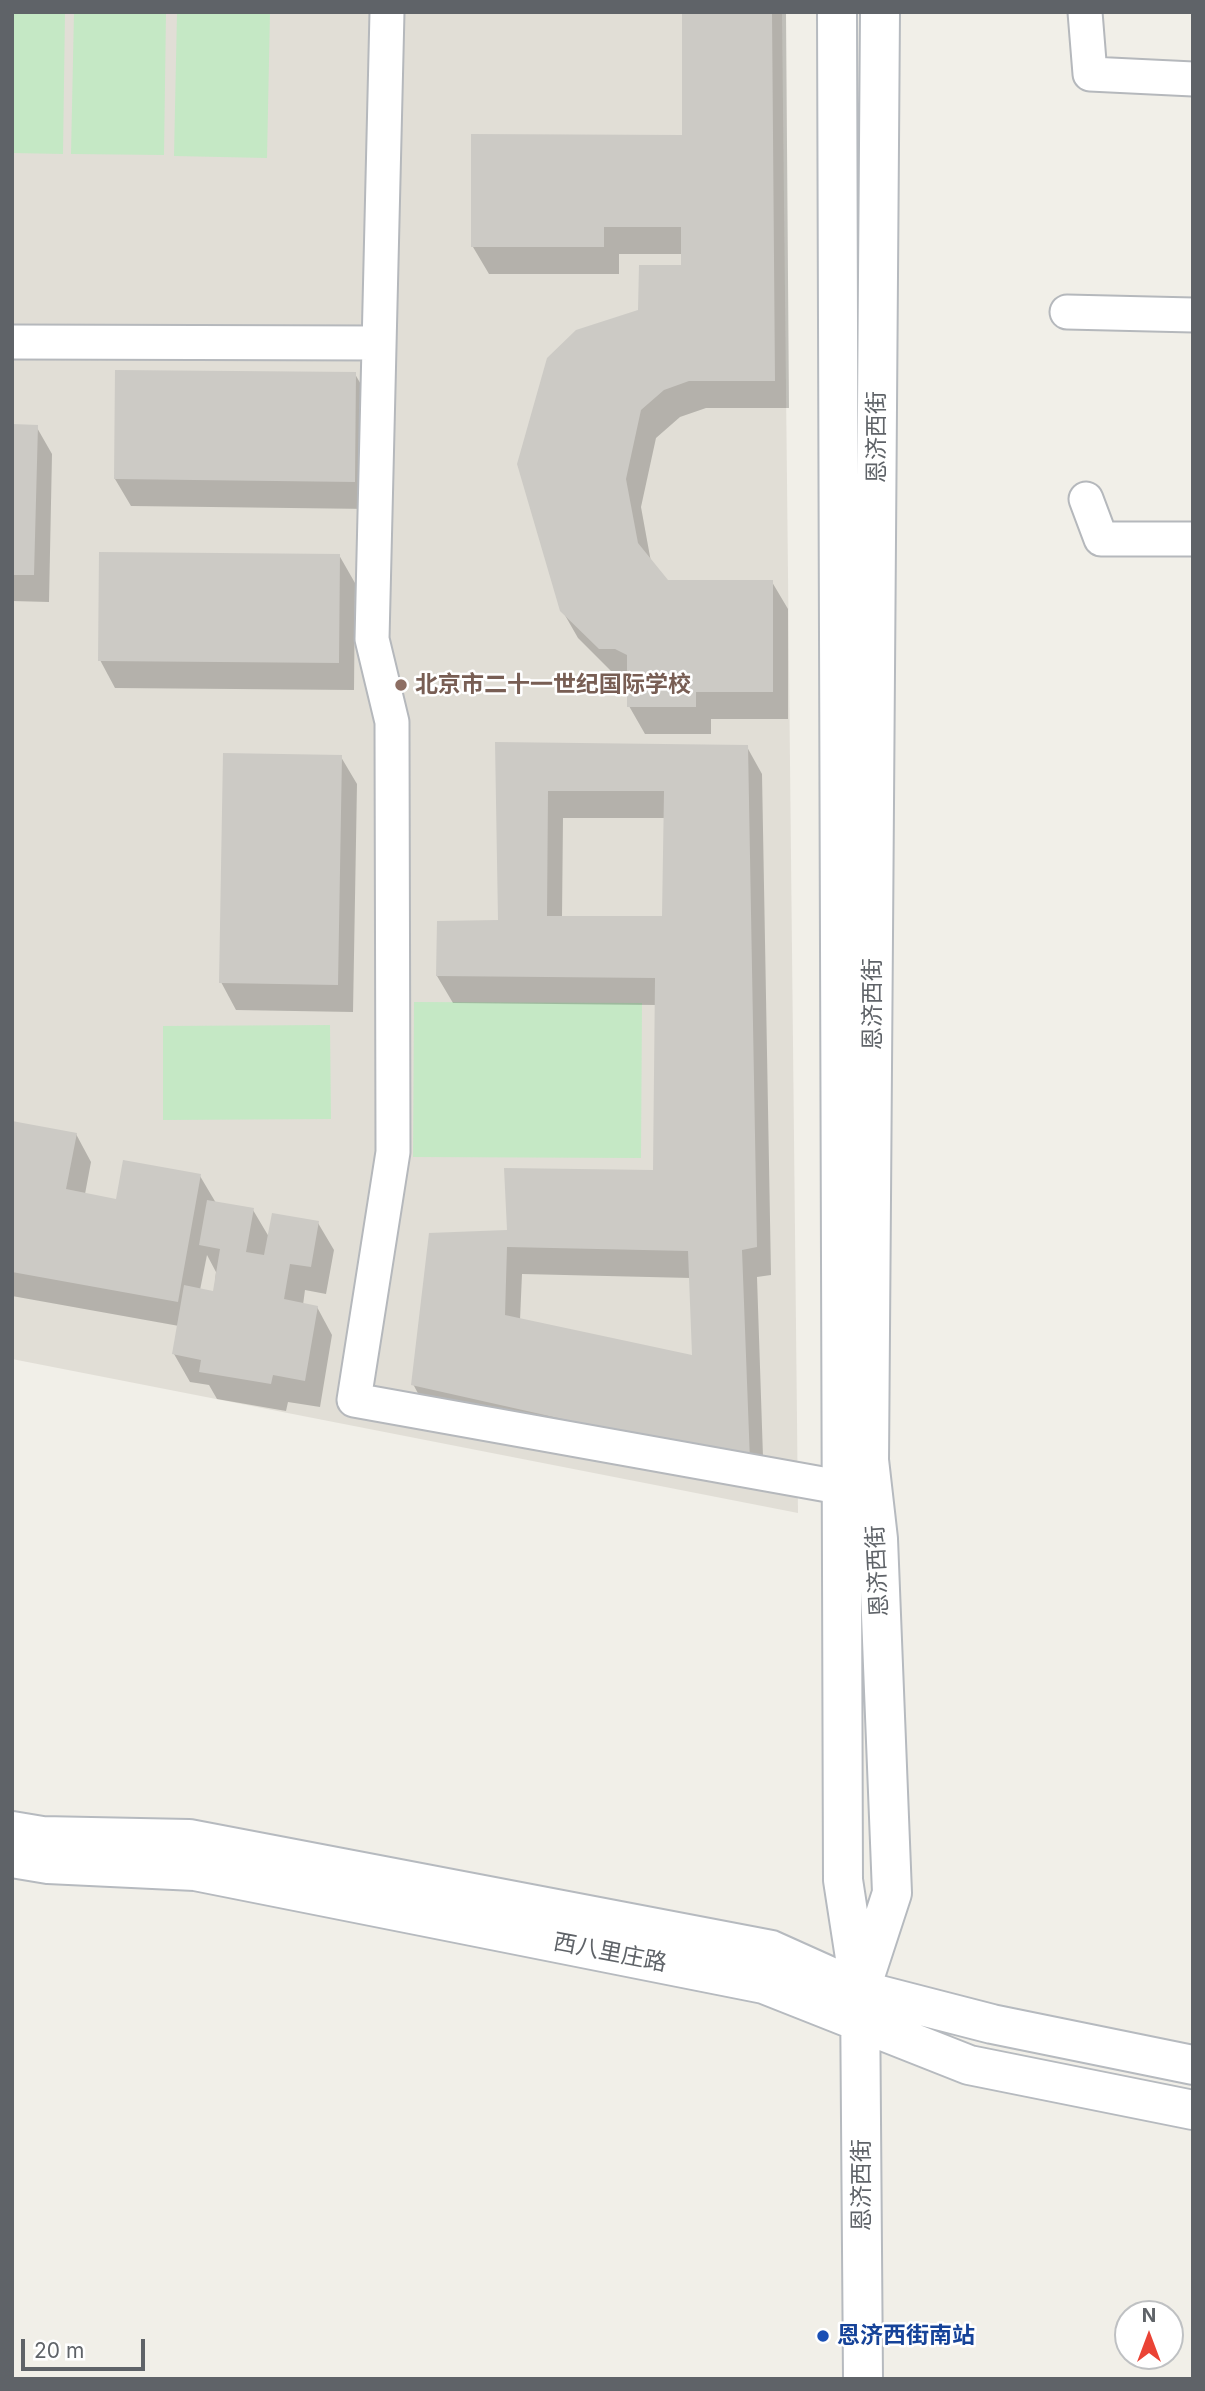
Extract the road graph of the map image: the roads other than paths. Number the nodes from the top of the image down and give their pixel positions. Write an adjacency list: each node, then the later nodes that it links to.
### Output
1 (387, 12): 9 (street)
2 (837, 12): 12 (street, 恩济西街)
3 (880, 12): 12 (street, 恩济西街)
4 (1085, 12): 5 (street)
5 (1193, 79)
6 (1068, 312): 7 (street)
7 (1193, 315)
8 (12, 342): 9 (street)
9 (379, 343): 12 (street)
10 (1086, 499): 11 (street)
11 (1193, 538)
12 (857, 1490): 15 (street, 恩济西街)
13 (12, 1831): 15 (street, 西八里庄路)
14 (12, 1858): 15 (street, 西八里庄路)
15 (860, 2006): 16 (street, 西八里庄路); 17 (street, 西八里庄路); 18 (street, 恩济西街)
16 (1193, 2065)
17 (1193, 2110)
18 (863, 2379)

